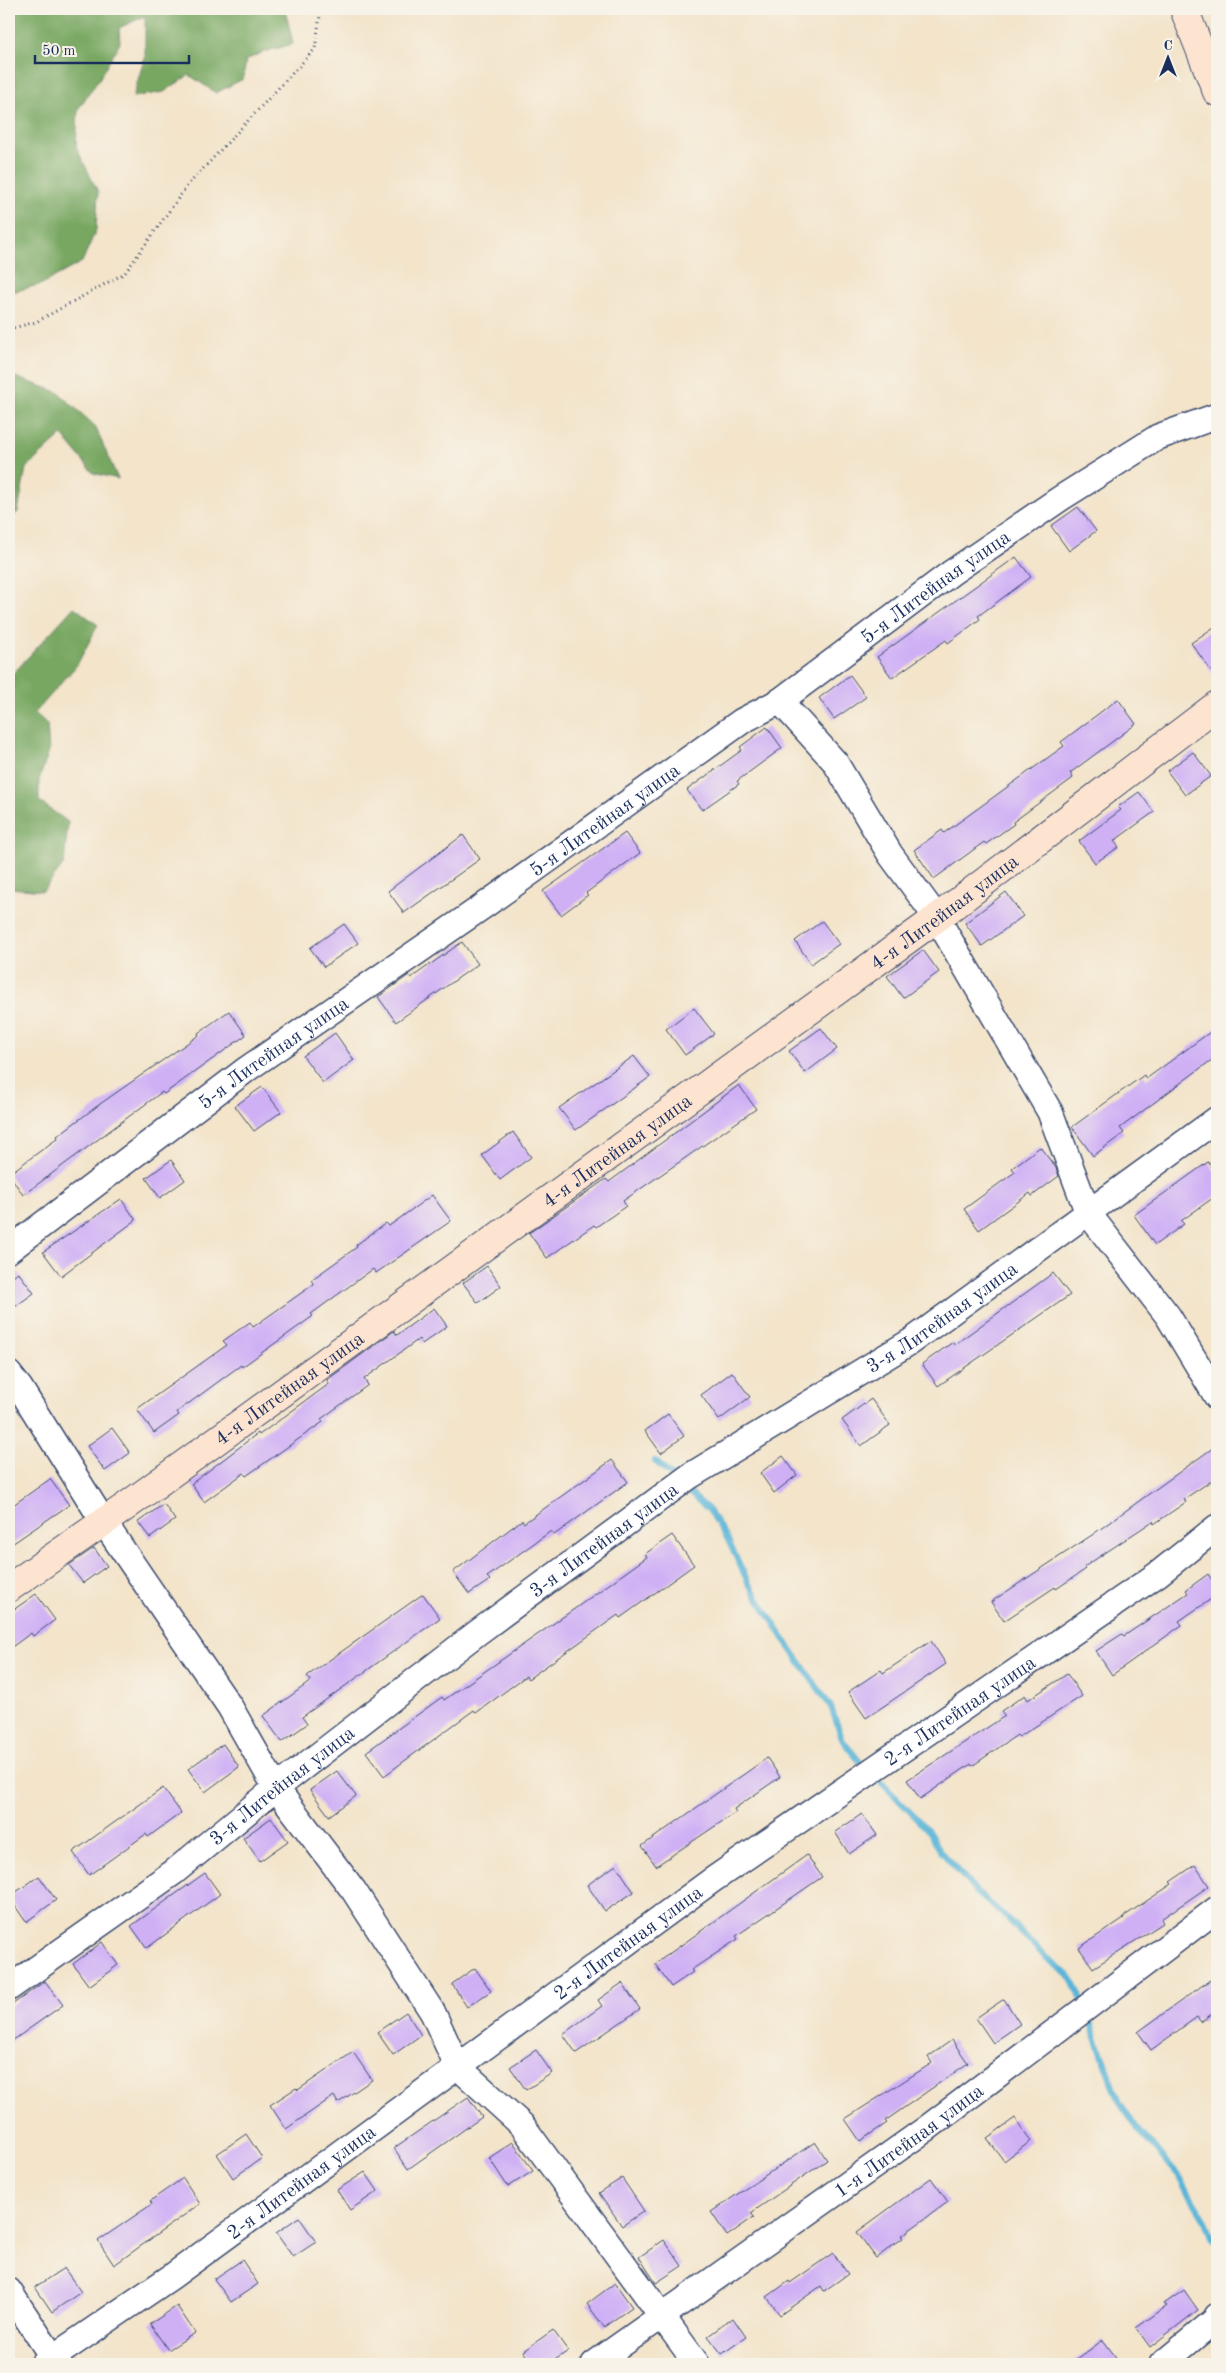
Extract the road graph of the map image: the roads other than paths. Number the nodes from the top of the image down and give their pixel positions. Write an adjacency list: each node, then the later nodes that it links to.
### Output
1 (1184, 9): 2 (street)
2 (1217, 92)
3 (1217, 416): 4 (street, 5-я Литейная улица)
4 (780, 701): 6 (street); 9 (street, 5-я Литейная улица)
5 (1217, 705): 6 (street, 4-я Литейная улица)
6 (937, 918): 8 (street); 12 (street, 4-я Литейная улица)
7 (1217, 1119): 8 (street, 3-я Литейная улица)
8 (1088, 1213): 11 (street); 15 (street, 3-я Литейная улица)
9 (9, 1250)
10 (9, 1374): 12 (street)
11 (1217, 1397)
12 (103, 1521): 14 (street, 4-я Литейная улица); 15 (street)
13 (1217, 1527): 18 (street, 2-я Литейная улица)
14 (9, 1588)
15 (276, 1788): 17 (street, 3-я Литейная улица); 18 (street)
16 (1217, 1910): 20 (street, 1-я Литейная улица)
17 (9, 1988)
18 (457, 2066): 20 (street); 22 (street, 2-я Литейная улица)
19 (9, 2291): 22 (street)
20 (662, 2316): 23 (street, 1-я Литейная улица); 24 (street)
21 (1217, 2316): 25 (street)
22 (51, 2362)
23 (594, 2364)
24 (697, 2364)
25 (1162, 2364)

